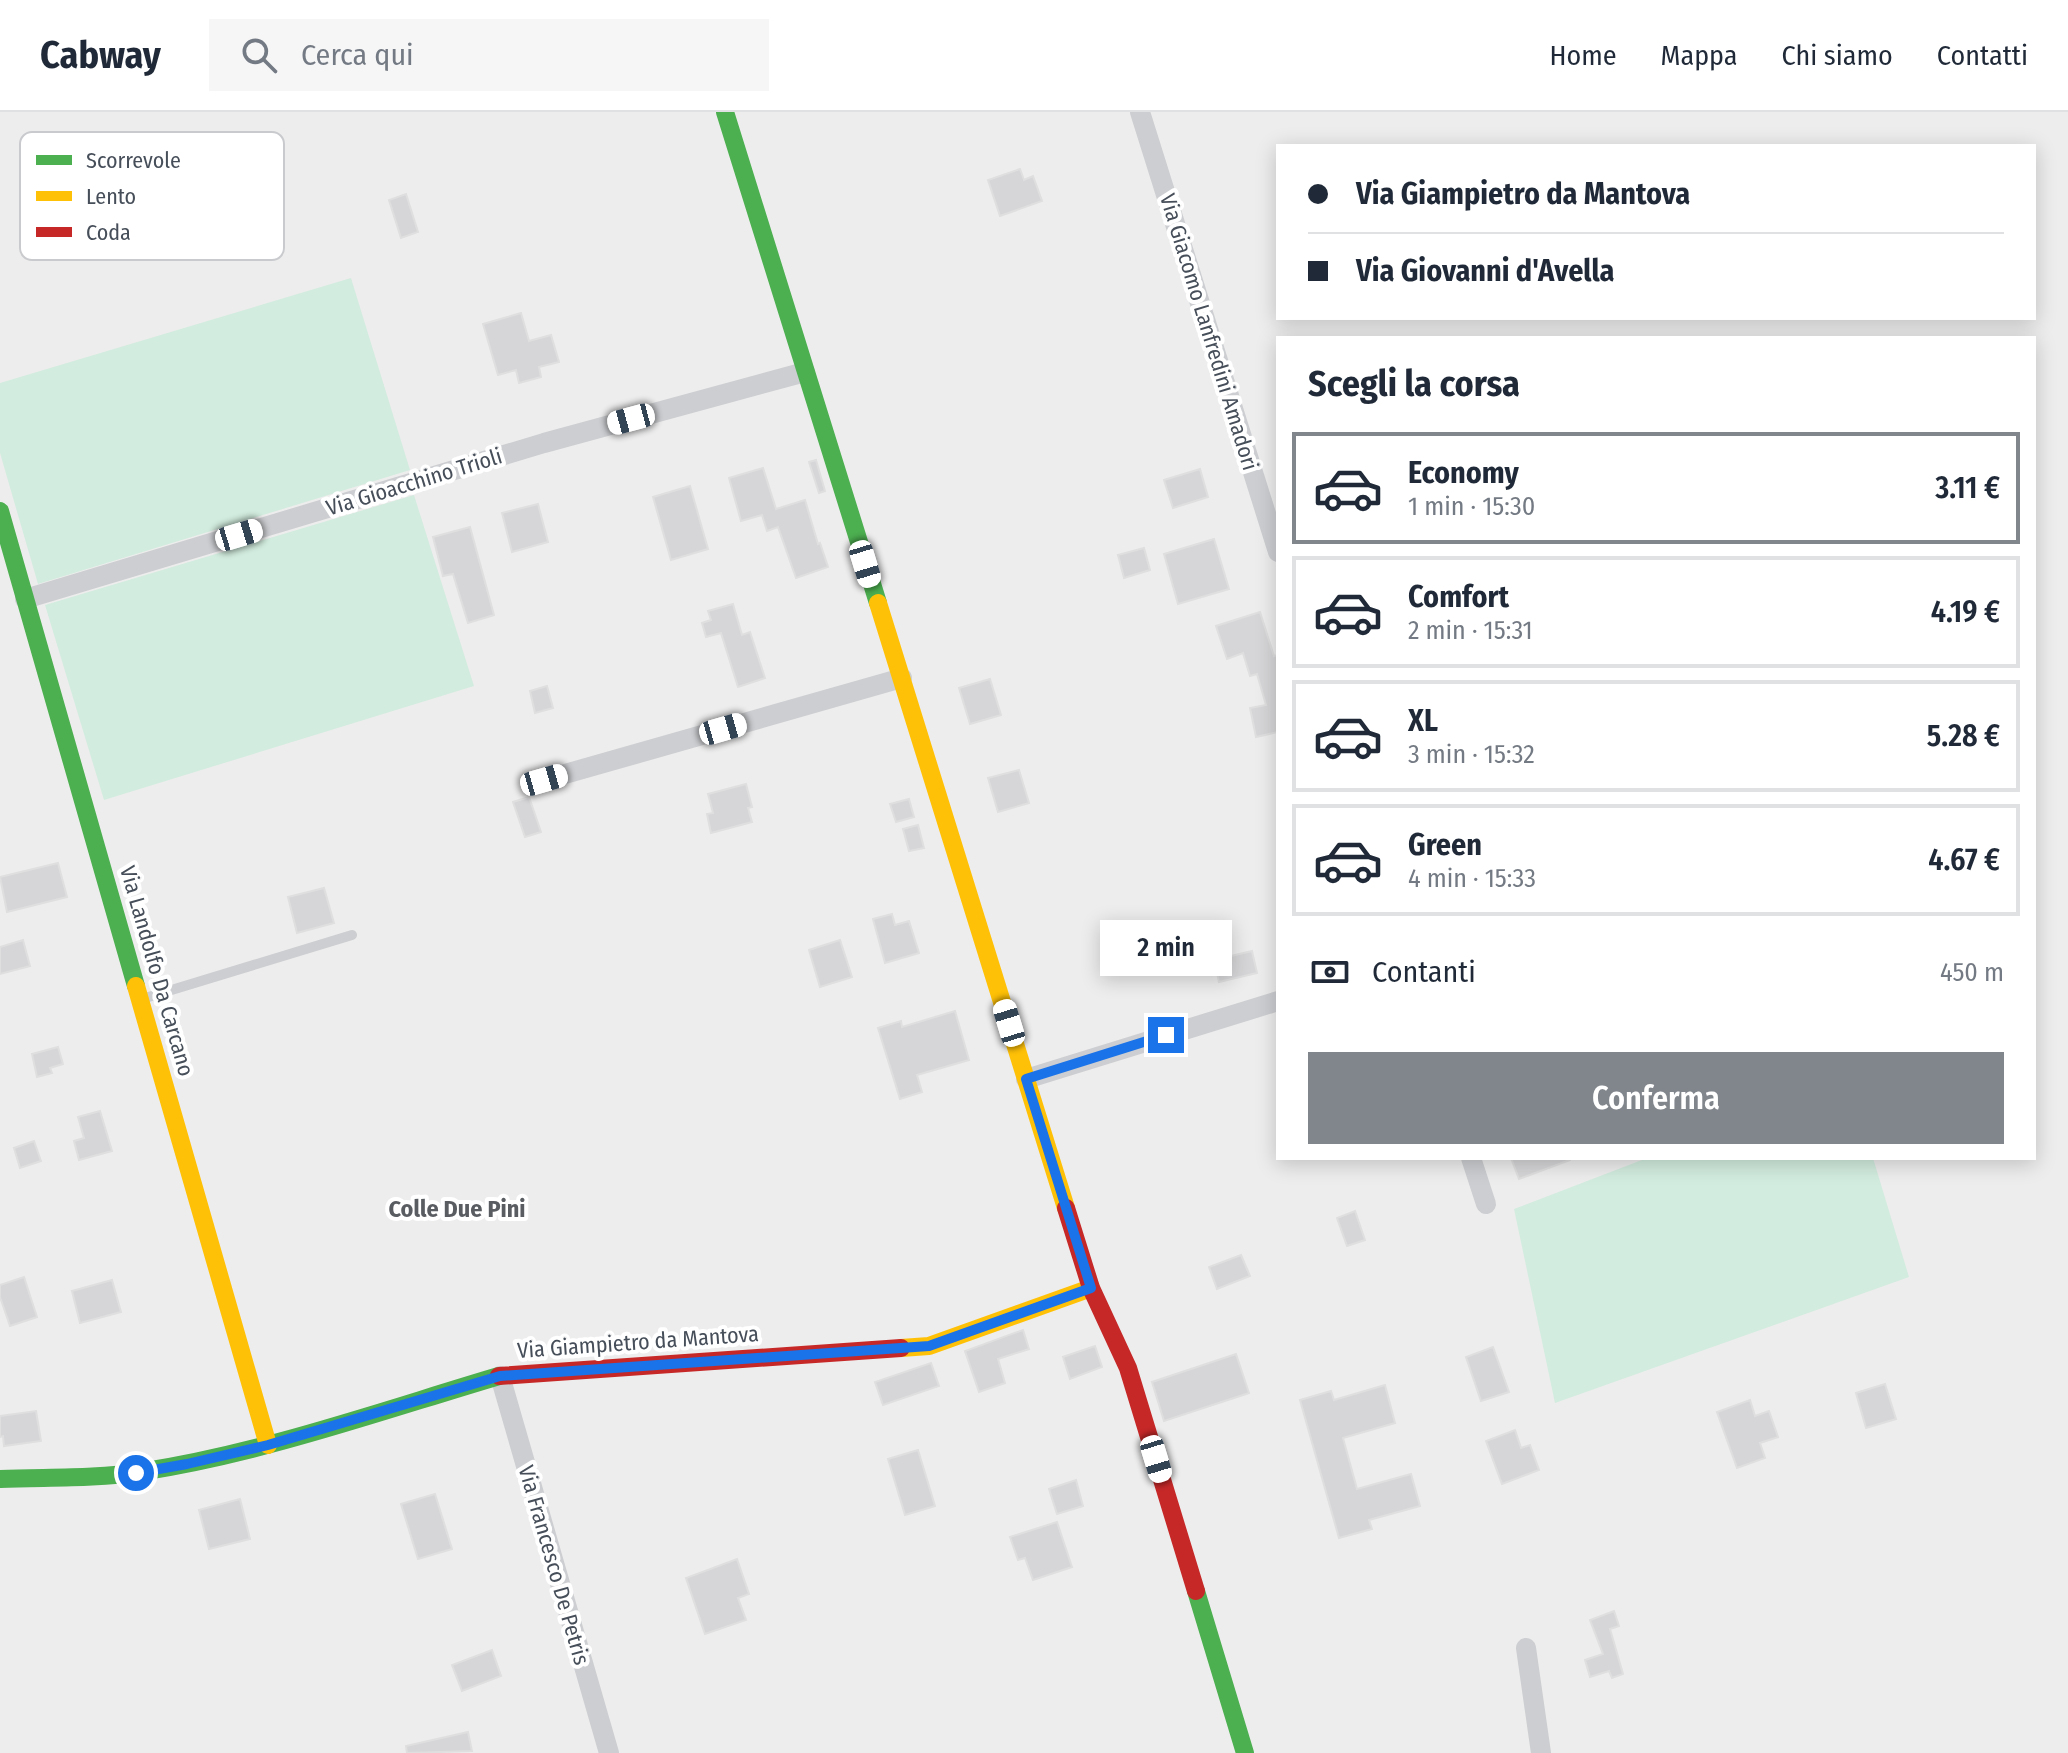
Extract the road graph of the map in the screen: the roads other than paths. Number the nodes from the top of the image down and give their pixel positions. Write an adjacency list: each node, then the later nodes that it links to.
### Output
1 (725, 112): 3 (street)
2 (1140, 112): 5 (street, Via Giacomo Lanfredini Amadori)
3 (805, 372): 6 (street, Via Gioacchino Trioli); 7 (street)
4 (0, 511): 6 (street, Via Landolfo Da Carcano)
5 (1276, 546)
6 (25, 599): 10 (street, Via Landolfo Da Carcano)
7 (902, 678): 8 (street); 12 (street)
8 (544, 780)
9 (352, 935): 10 (lane)
10 (140, 999): 17 (street, Via Landolfo Da Carcano)
11 (1276, 1002): 12 (street)
12 (1026, 1079): 15 (street)
13 (1472, 1160): 14 (street)
14 (1486, 1204)
15 (1091, 1288): 16 (street, Via Giampietro da Mantova); 21 (street)
16 (500, 1376): 17 (street, Via Giampietro da Mantova); 20 (street, Via Francesco De Petris)
17 (268, 1445): 18 (street, Via Giampietro da Mantova)
18 (0, 1479)
19 (1526, 1648): 22 (street)
20 (609, 1753)
21 (1245, 1753)
22 (1541, 1753)

